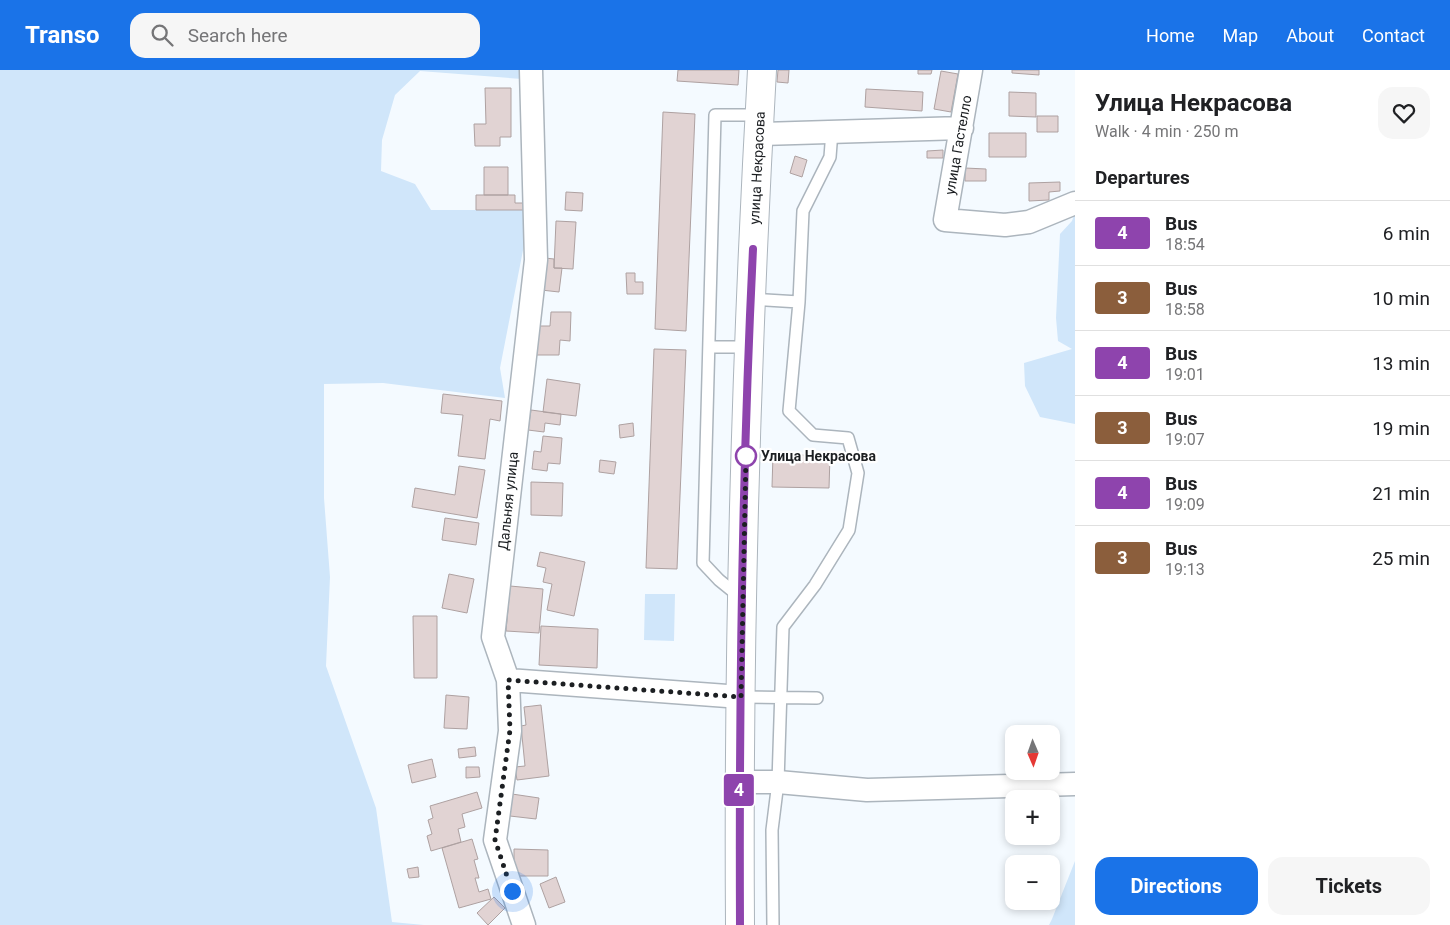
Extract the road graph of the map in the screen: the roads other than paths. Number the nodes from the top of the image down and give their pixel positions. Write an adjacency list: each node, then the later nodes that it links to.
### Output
1 (531, 70): 13 (street, Дальняя улица)
2 (762, 70): 4 (street, улица Некрасова)
3 (971, 70): 5 (street, улица Гастелло)
4 (759, 124): 6 (street); 8 (street, улица Некрасова); 10 (lane)
5 (962, 128): 6 (street); 7 (street, улица Гастелло)
6 (832, 132): 9 (lane)
7 (1075, 203)
8 (751, 299): 9 (lane); 11 (street, улица Некрасова)
9 (799, 302): 15 (lane)
10 (708, 347): 11 (lane); 12 (lane)
11 (749, 347): 12 (street, улица Некрасова)
12 (743, 600): 14 (street, улица Некрасова)
13 (508, 680): 14 (street); 20 (street, Дальняя улица)
14 (741, 697): 15 (lane); 17 (street, улица Некрасова)
15 (780, 698): 16 (lane); 18 (lane)
16 (817, 698)
17 (739, 782): 18 (street); 21 (street, улица Некрасова)
18 (778, 782): 19 (street); 22 (lane)
19 (1075, 784)
20 (524, 925)
21 (740, 925)
22 (773, 925)

